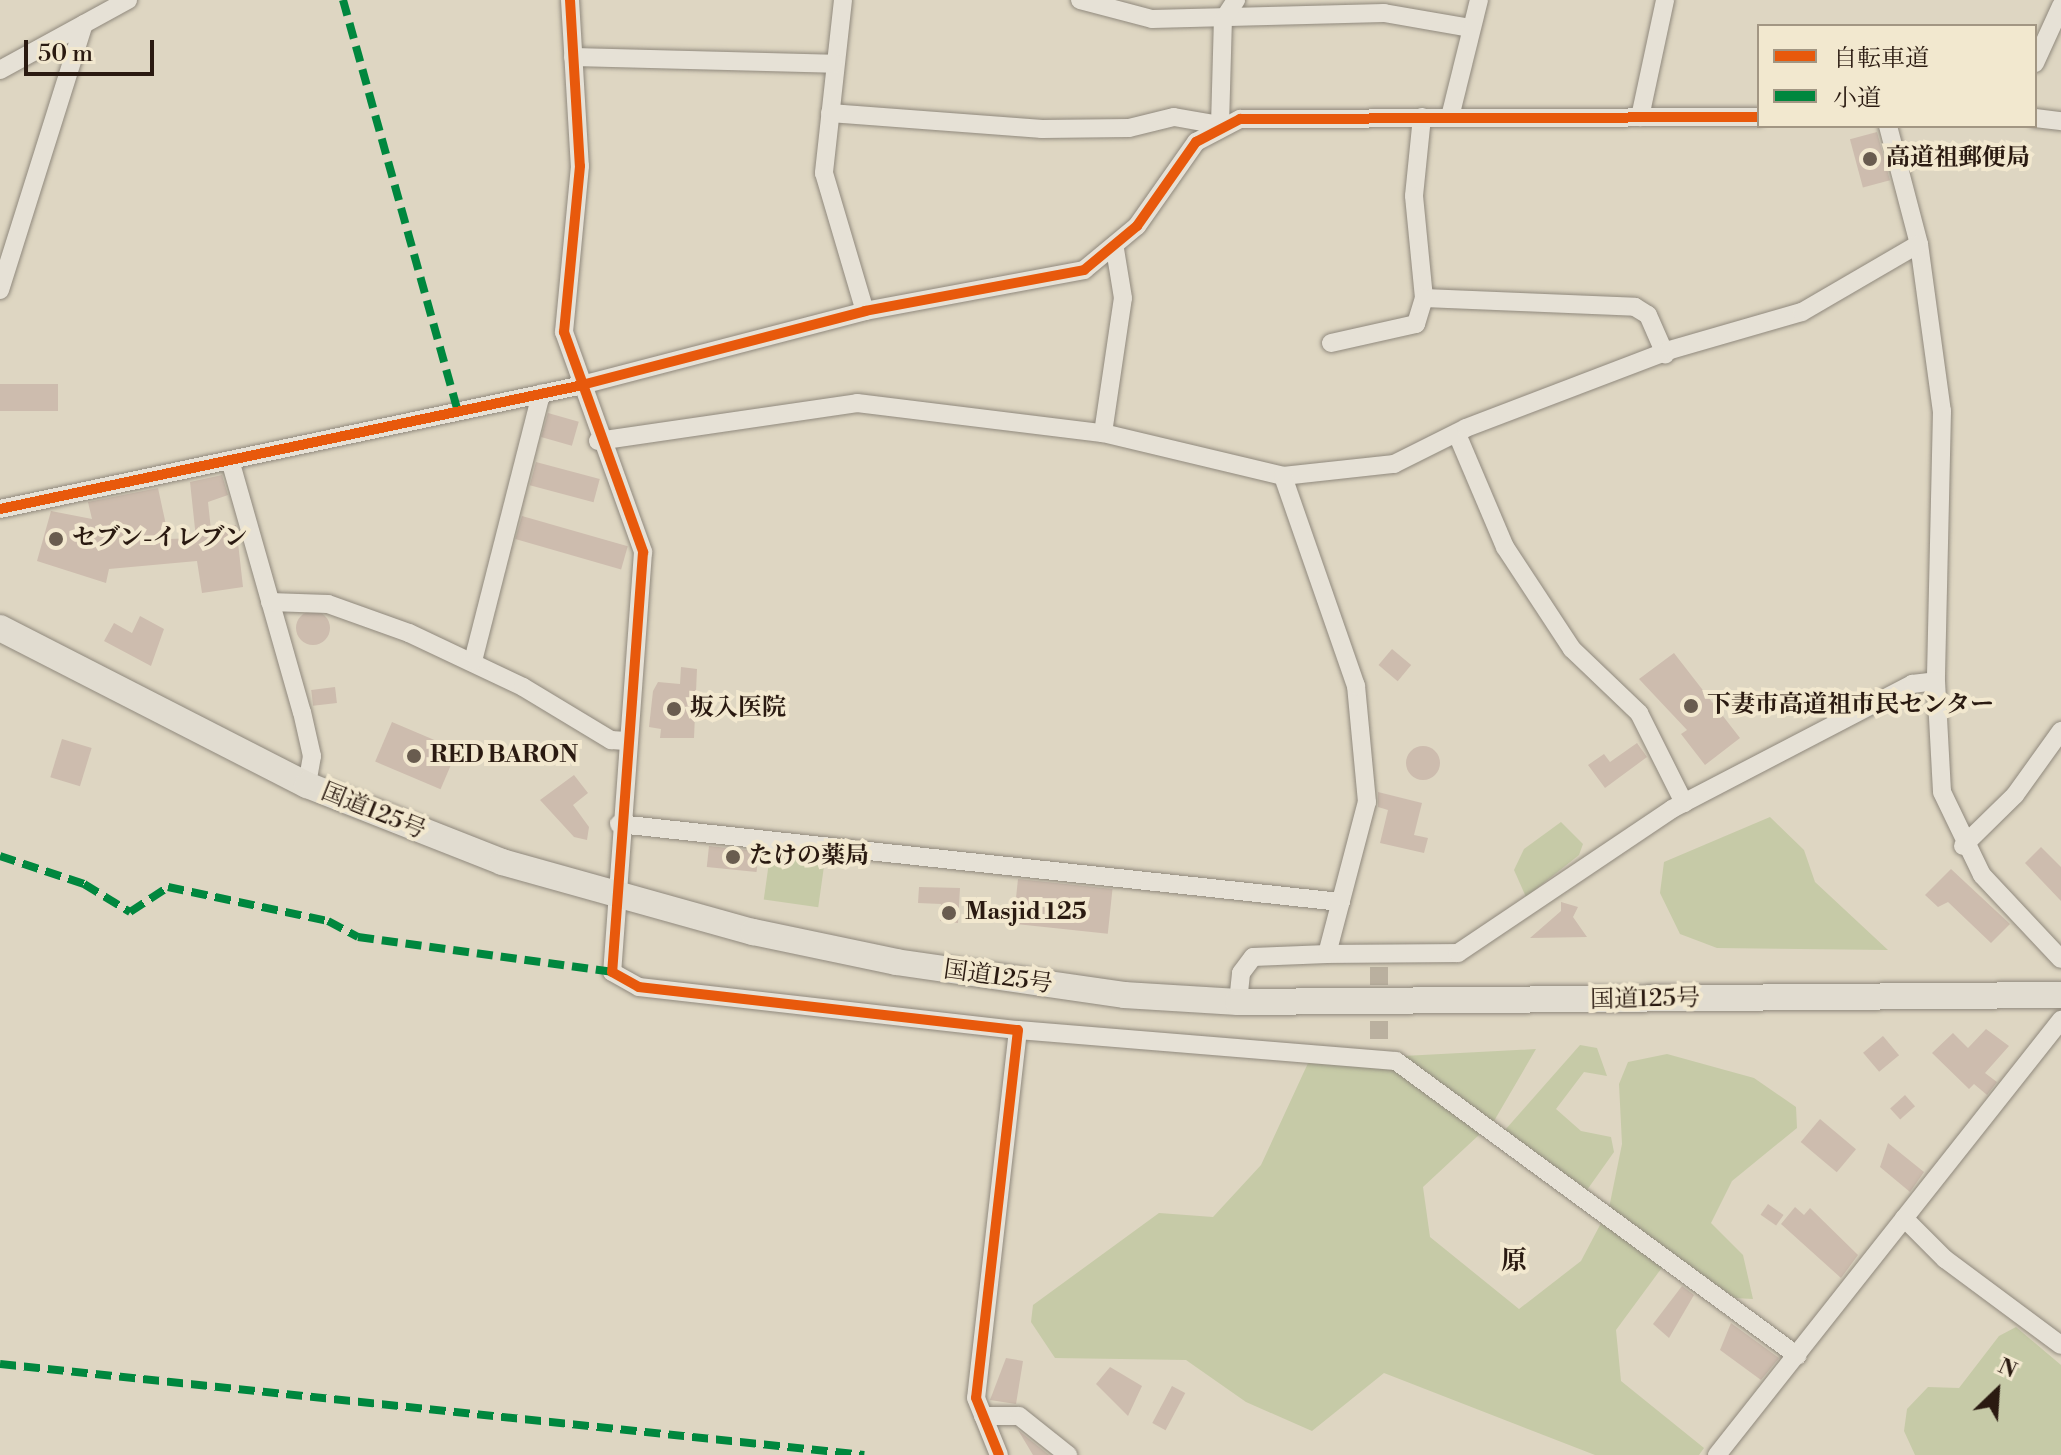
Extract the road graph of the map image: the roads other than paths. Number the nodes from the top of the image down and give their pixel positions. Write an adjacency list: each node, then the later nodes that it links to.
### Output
1 (128, 0): 10 (street)
2 (570, 0): 12 (street)
3 (843, 0): 14 (street)
4 (1080, 0): 9 (street)
5 (1236, 0): 9 (street)
6 (1479, 0): 11 (street)
7 (1665, 0): 19 (street)
8 (2061, 6): 13 (street)
9 (1223, 20): 11 (street); 23 (street)
10 (84, 24): 15 (street); 27 (street)
11 (1470, 28): 18 (street)
12 (573, 57): 14 (street); 32 (street)
13 (2037, 59)
14 (834, 64): 16 (street)
15 (0, 70)
16 (830, 113): 23 (street); 29 (street)
17 (1422, 117): 18 (street); 23 (street); 28 (street)
18 (1450, 117): 19 (street)
19 (1640, 117): 20 (street)
20 (1757, 117)
21 (2037, 118): 22 (street)
22 (2061, 121)
23 (1220, 125): 26 (street)
24 (1889, 128): 25 (street)
25 (1919, 244): 31 (street); 43 (street)
26 (1115, 249): 29 (street); 34 (street)
27 (0, 290)
28 (1424, 298): 30 (street); 31 (street)
29 (865, 311): 32 (street)
30 (1331, 343)
31 (1665, 354): 35 (street)
32 (578, 386): 33 (street); 36 (street)
33 (541, 394): 37 (street); 42 (street)
34 (1103, 433): 36 (street); 38 (street)
35 (1457, 434): 38 (street); 47 (street)
36 (598, 441): 45 (street)
37 (230, 460): 39 (street); 40 (street)
38 (1283, 476): 51 (street)
39 (0, 509)
40 (270, 602): 42 (street); 46 (street)
41 (0, 628): 46 (highway, 国道125号)
42 (473, 661): 45 (street)
43 (1936, 681): 47 (street); 49 (street)
44 (2061, 731): 49 (street)
45 (626, 741): 48 (street)
46 (307, 785): 50 (highway, 国道125号)
47 (1684, 803): 52 (street)
48 (619, 824): 50 (street); 51 (street)
49 (1963, 846): 53 (street)
50 (612, 895): 55 (highway, 国道125号); 57 (street)
51 (1341, 902): 52 (street)
52 (1327, 954): 55 (street)
53 (2061, 959)
54 (2061, 995): 55 (highway, 国道125号)
55 (1238, 1002)
56 (2061, 1020): 58 (street)
57 (1018, 1030): 60 (street); 61 (street)
58 (1904, 1218): 59 (street); 60 (street)
59 (2061, 1345)
60 (1797, 1356): 64 (street)
61 (983, 1416): 62 (street); 63 (street)
62 (999, 1455)
63 (1068, 1455)
64 (1717, 1455)

